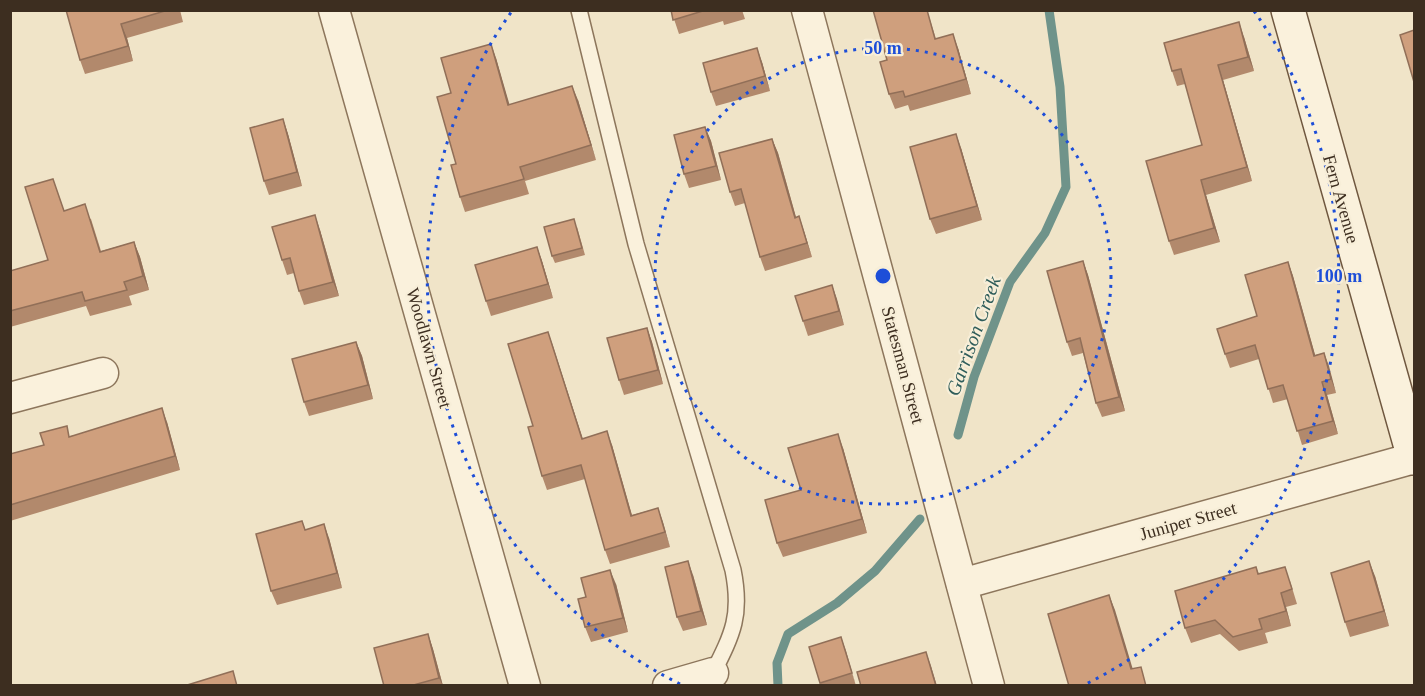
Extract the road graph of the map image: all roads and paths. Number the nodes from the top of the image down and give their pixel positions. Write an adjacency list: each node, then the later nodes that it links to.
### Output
1 (334, 10): 10 (street, Woodlawn Street)
2 (579, 10): 9 (lane)
3 (807, 10): 8 (street, Statesman Street)
4 (1288, 10): 7 (main road, Fern Avenue)
5 (104, 373): 6 (street)
6 (10, 398)
7 (1414, 458): 8 (street, Juniper Street)
8 (962, 584): 12 (street, Statesman Street)
9 (713, 673): 11 (street)
10 (525, 686)
11 (668, 686)
12 (989, 686)

